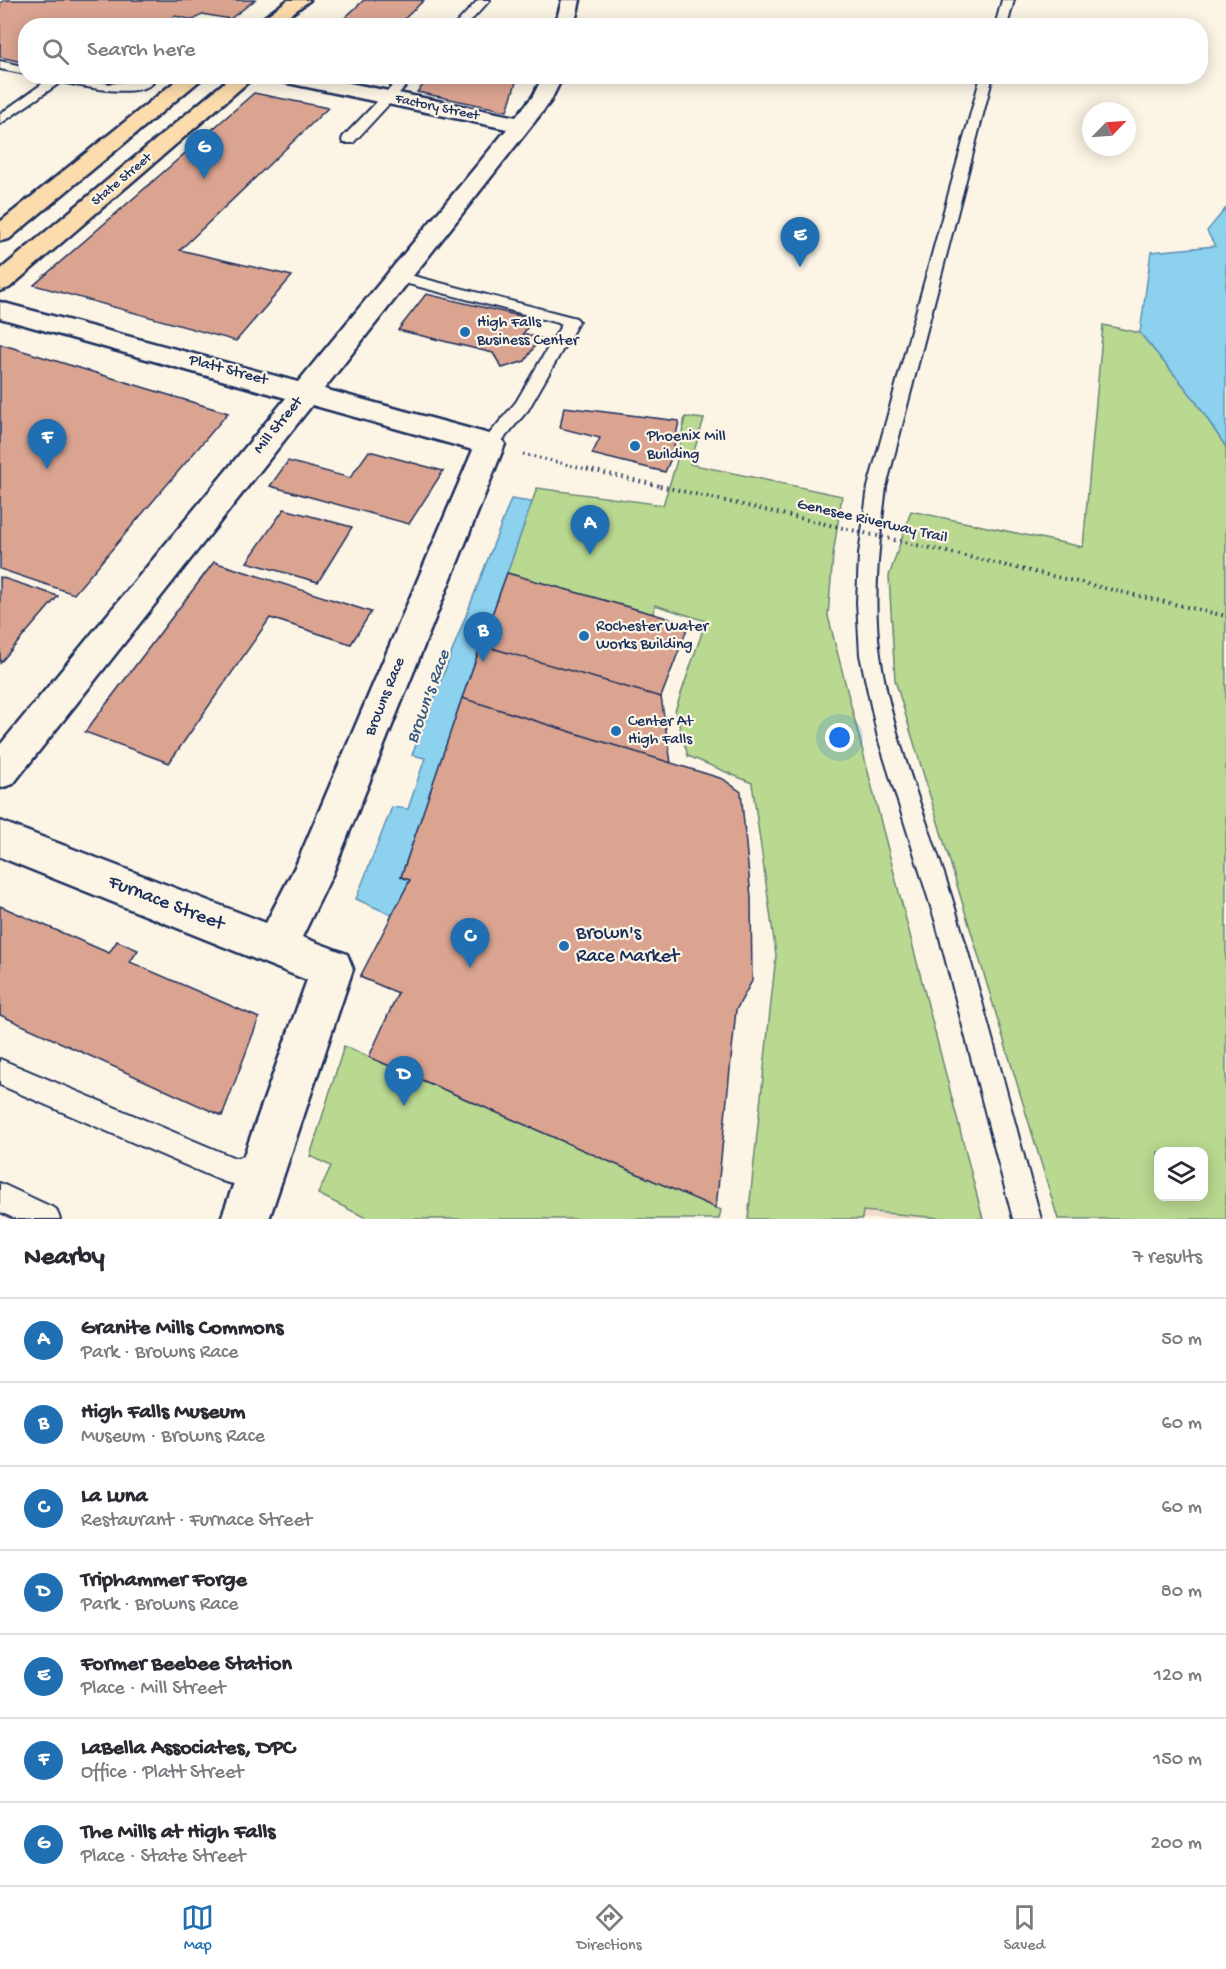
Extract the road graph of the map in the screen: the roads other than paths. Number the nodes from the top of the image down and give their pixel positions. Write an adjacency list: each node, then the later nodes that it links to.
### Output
1 (301, 0): 6 (main road)
2 (318, 0): 7 (main road)
3 (484, 0): 8 (lane)
4 (571, 0): 9 (street)
5 (1008, 0): 10 (lane)
6 (273, 18)
7 (303, 18)
8 (467, 18)
9 (566, 18)
10 (1003, 18)
11 (0, 65): 12 (lane)
12 (18, 69)
13 (46, 84): 25 (lane)
14 (89, 84): 15 (lane)
15 (128, 84)
16 (150, 84): 23 (lane)
17 (185, 84): 23 (main road)
18 (236, 84): 30 (main road, State Street)
19 (321, 84): 24 (street, Factory Street)
20 (401, 84): 24 (lane)
21 (550, 84): 26 (street, Mill Street)
22 (985, 84): 42 (lane)
23 (172, 95): 28 (main road)
24 (388, 98): 26 (street, Factory Street); 27 (lane)
25 (0, 120)
26 (521, 125): 29 (street, Mill Street)
27 (348, 140)
28 (0, 234)
29 (398, 277): 32 (street, Mill Street); 33 (lane)
30 (0, 283)
31 (0, 310): 32 (street, Platt Street)
32 (305, 393): 33 (street, Platt Street); 34 (street, Mill Street)
33 (502, 448): 36 (street, Browns Race)
34 (0, 772)
35 (0, 839): 36 (street, Furnace Street)
36 (276, 946): 38 (street, Furnace Street)
37 (0, 1071): 38 (lane)
38 (263, 1167): 41 (street)
39 (0, 1197): 40 (lane)
40 (45, 1219)
41 (246, 1219)
42 (1027, 1219)

